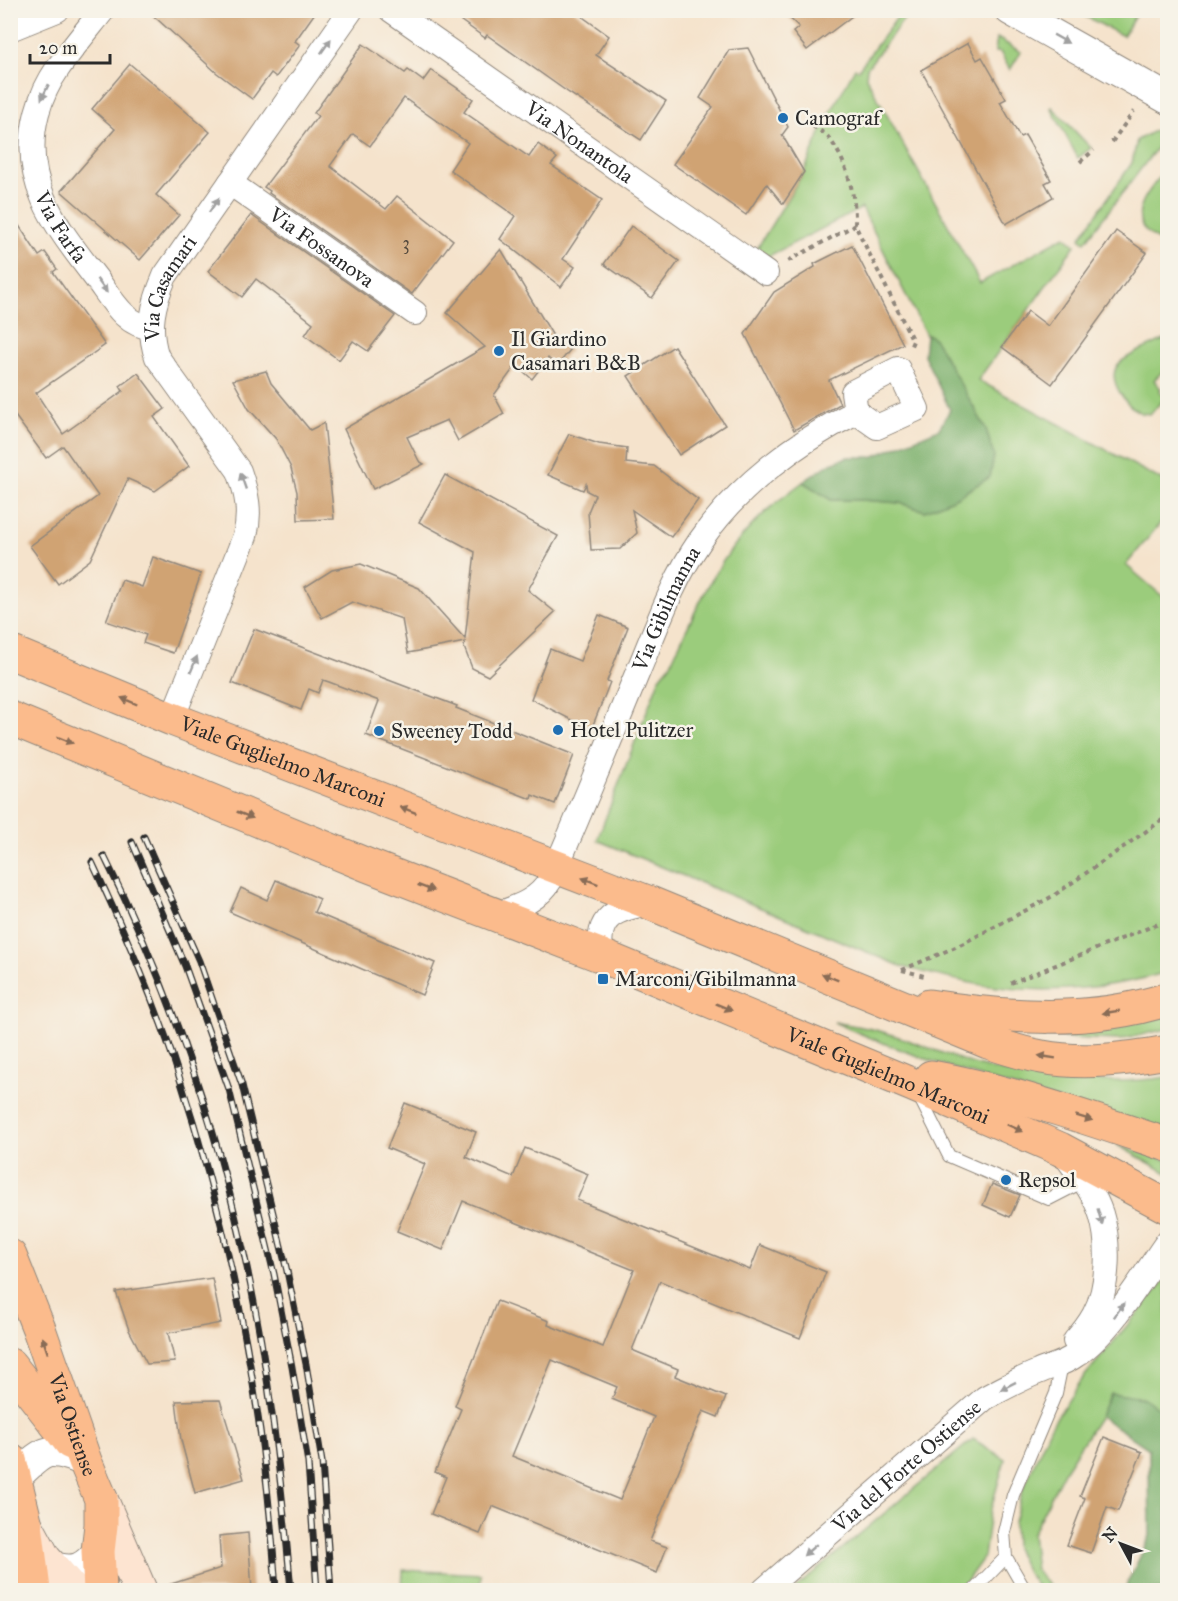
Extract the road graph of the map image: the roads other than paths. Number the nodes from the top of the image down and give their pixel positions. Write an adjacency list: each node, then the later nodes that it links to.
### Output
1 (57, 10): 6 (street)
2 (351, 10): 8 (street, Via Casamari, one-way to 2)
3 (391, 10): 9 (street, Via Nonantola)
4 (1010, 10): 7 (street, one-way to 7)
5 (102, 11): 11 (street, Via Farfa, one-way to 11)
6 (10, 29)
7 (1167, 99)
8 (230, 183): 10 (street, Via Fossanova); 11 (street, Via Casamari, one-way to 8)
9 (766, 273)
10 (414, 313)
11 (150, 327): 15 (street, Via Casamari, one-way to 11)
12 (856, 412): 12 (street); 16 (street, Via Gibilmanna)
13 (10, 652): 15 (main road, Viale Guglielmo Marconi, one-way to 13)
14 (10, 718): 18 (main road, Viale Guglielmo Marconi, one-way to 18)
15 (172, 719): 16 (main road, Viale Guglielmo Marconi, one-way to 15)
16 (556, 868): 17 (main road, Viale Guglielmo Marconi, one-way to 16); 18 (street)
17 (650, 903): 19 (street); 20 (main road, Viale Guglielmo Marconi, one-way to 17)
18 (495, 915): 19 (main road, Viale Guglielmo Marconi)
19 (602, 956): 23 (main road, Viale Guglielmo Marconi, one-way to 23)
20 (884, 999): 21 (main road, one-way to 20); 22 (main road, one-way to 20)
21 (1167, 999)
22 (1167, 1052)
23 (864, 1066): 24 (main road, Viale Guglielmo Marconi); 25 (main road, one-way to 25)
24 (913, 1085): 26 (main road, Viale Guglielmo Marconi, one-way to 26); 26 (lane)
25 (1167, 1145)
26 (1094, 1176): 27 (main road, Viale Guglielmo Marconi); 30 (street, one-way to 30)
27 (1167, 1207)
28 (1167, 1241): 30 (street, Via del Forte Ostiense, one-way to 28)
29 (10, 1256): 32 (main road, Via Ostiense, one-way to 29)
30 (1062, 1364): 36 (lane); 41 (street, Via del Forte Ostiense, one-way to 41)
31 (10, 1365): 32 (main road)
32 (85, 1461): 33 (street); 34 (main road, Via Ostiense)
33 (13, 1469): 37 (main road)
34 (101, 1499): 35 (main road); 40 (main road, Via Ostiense)
35 (98, 1551): 37 (street); 39 (main road)
36 (1006, 1557): 42 (lane); 43 (lane)
37 (42, 1578): 38 (main road)
38 (72, 1590)
39 (100, 1590)
40 (140, 1590)
41 (764, 1590)
42 (974, 1590)
43 (1025, 1590)

